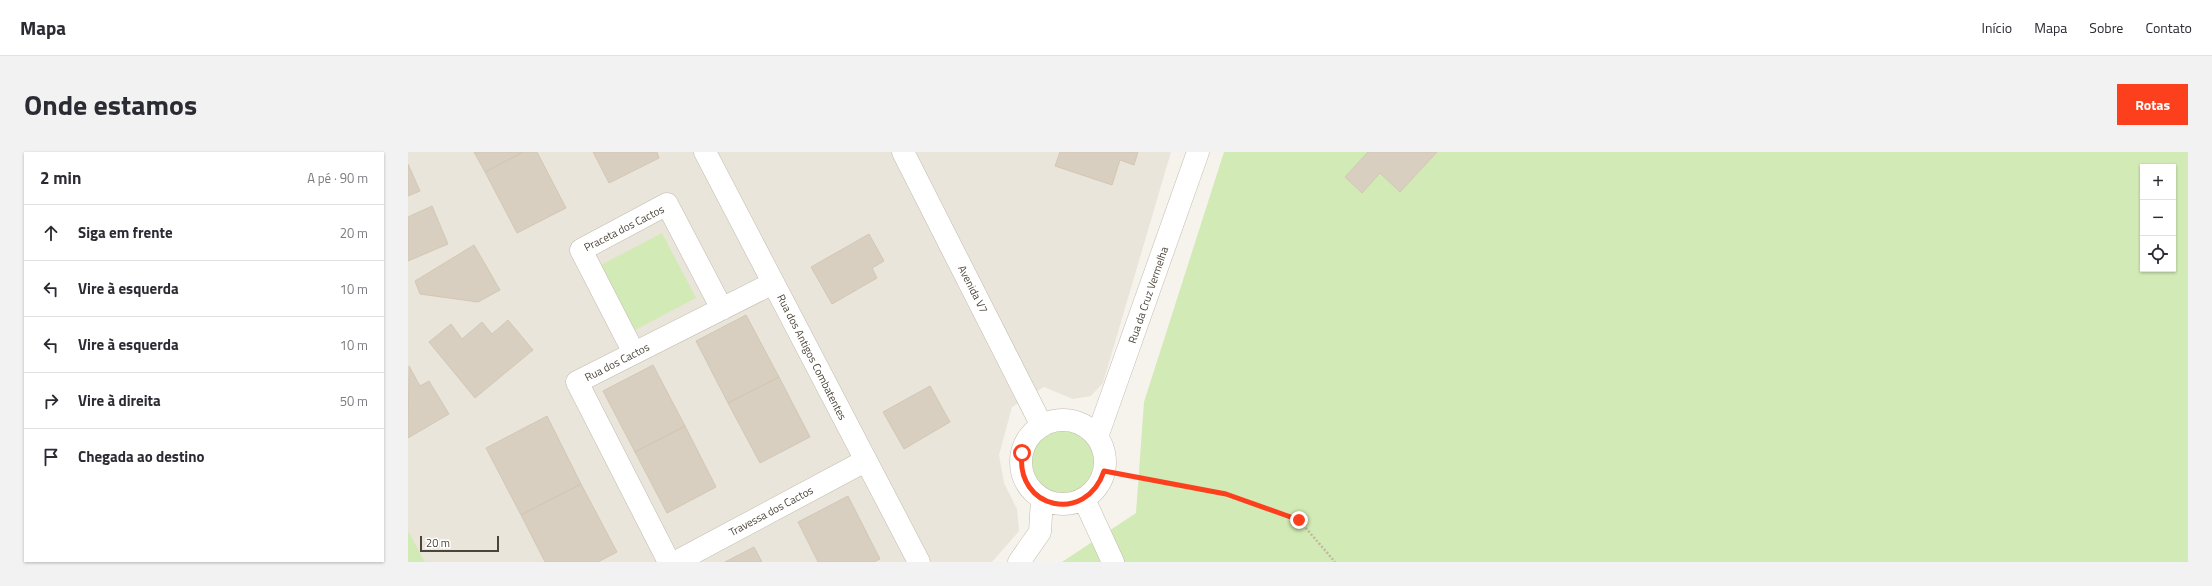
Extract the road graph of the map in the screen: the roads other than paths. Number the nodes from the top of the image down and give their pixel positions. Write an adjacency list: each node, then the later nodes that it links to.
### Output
1 (705, 152): 4 (street, Rua dos Antigos Combatentes)
2 (903, 152): 7 (street, Avenida V7)
3 (1198, 152): 8 (street, Rua da Cruz Vermelha)
4 (773, 283): 5 (street, Rua dos Cactos); 9 (street, Rua dos Antigos Combatentes)
5 (722, 308): 6 (street, Rua dos Cactos); 6 (street, Praceta dos Cactos)
6 (634, 353): 12 (street, Rua dos Cactos)
7 (1042, 426): 8 (street); 10 (street)
8 (1097, 438): 11 (street)
9 (865, 461): 13 (street, Travessa dos Cactos); 14 (street, Rua dos Antigos Combatentes)
10 (1042, 499): 11 (street); 15 (street)
11 (1084, 499): 16 (street)
12 (669, 562)
13 (676, 562)
14 (919, 562)
15 (1019, 562)
16 (1113, 562)

